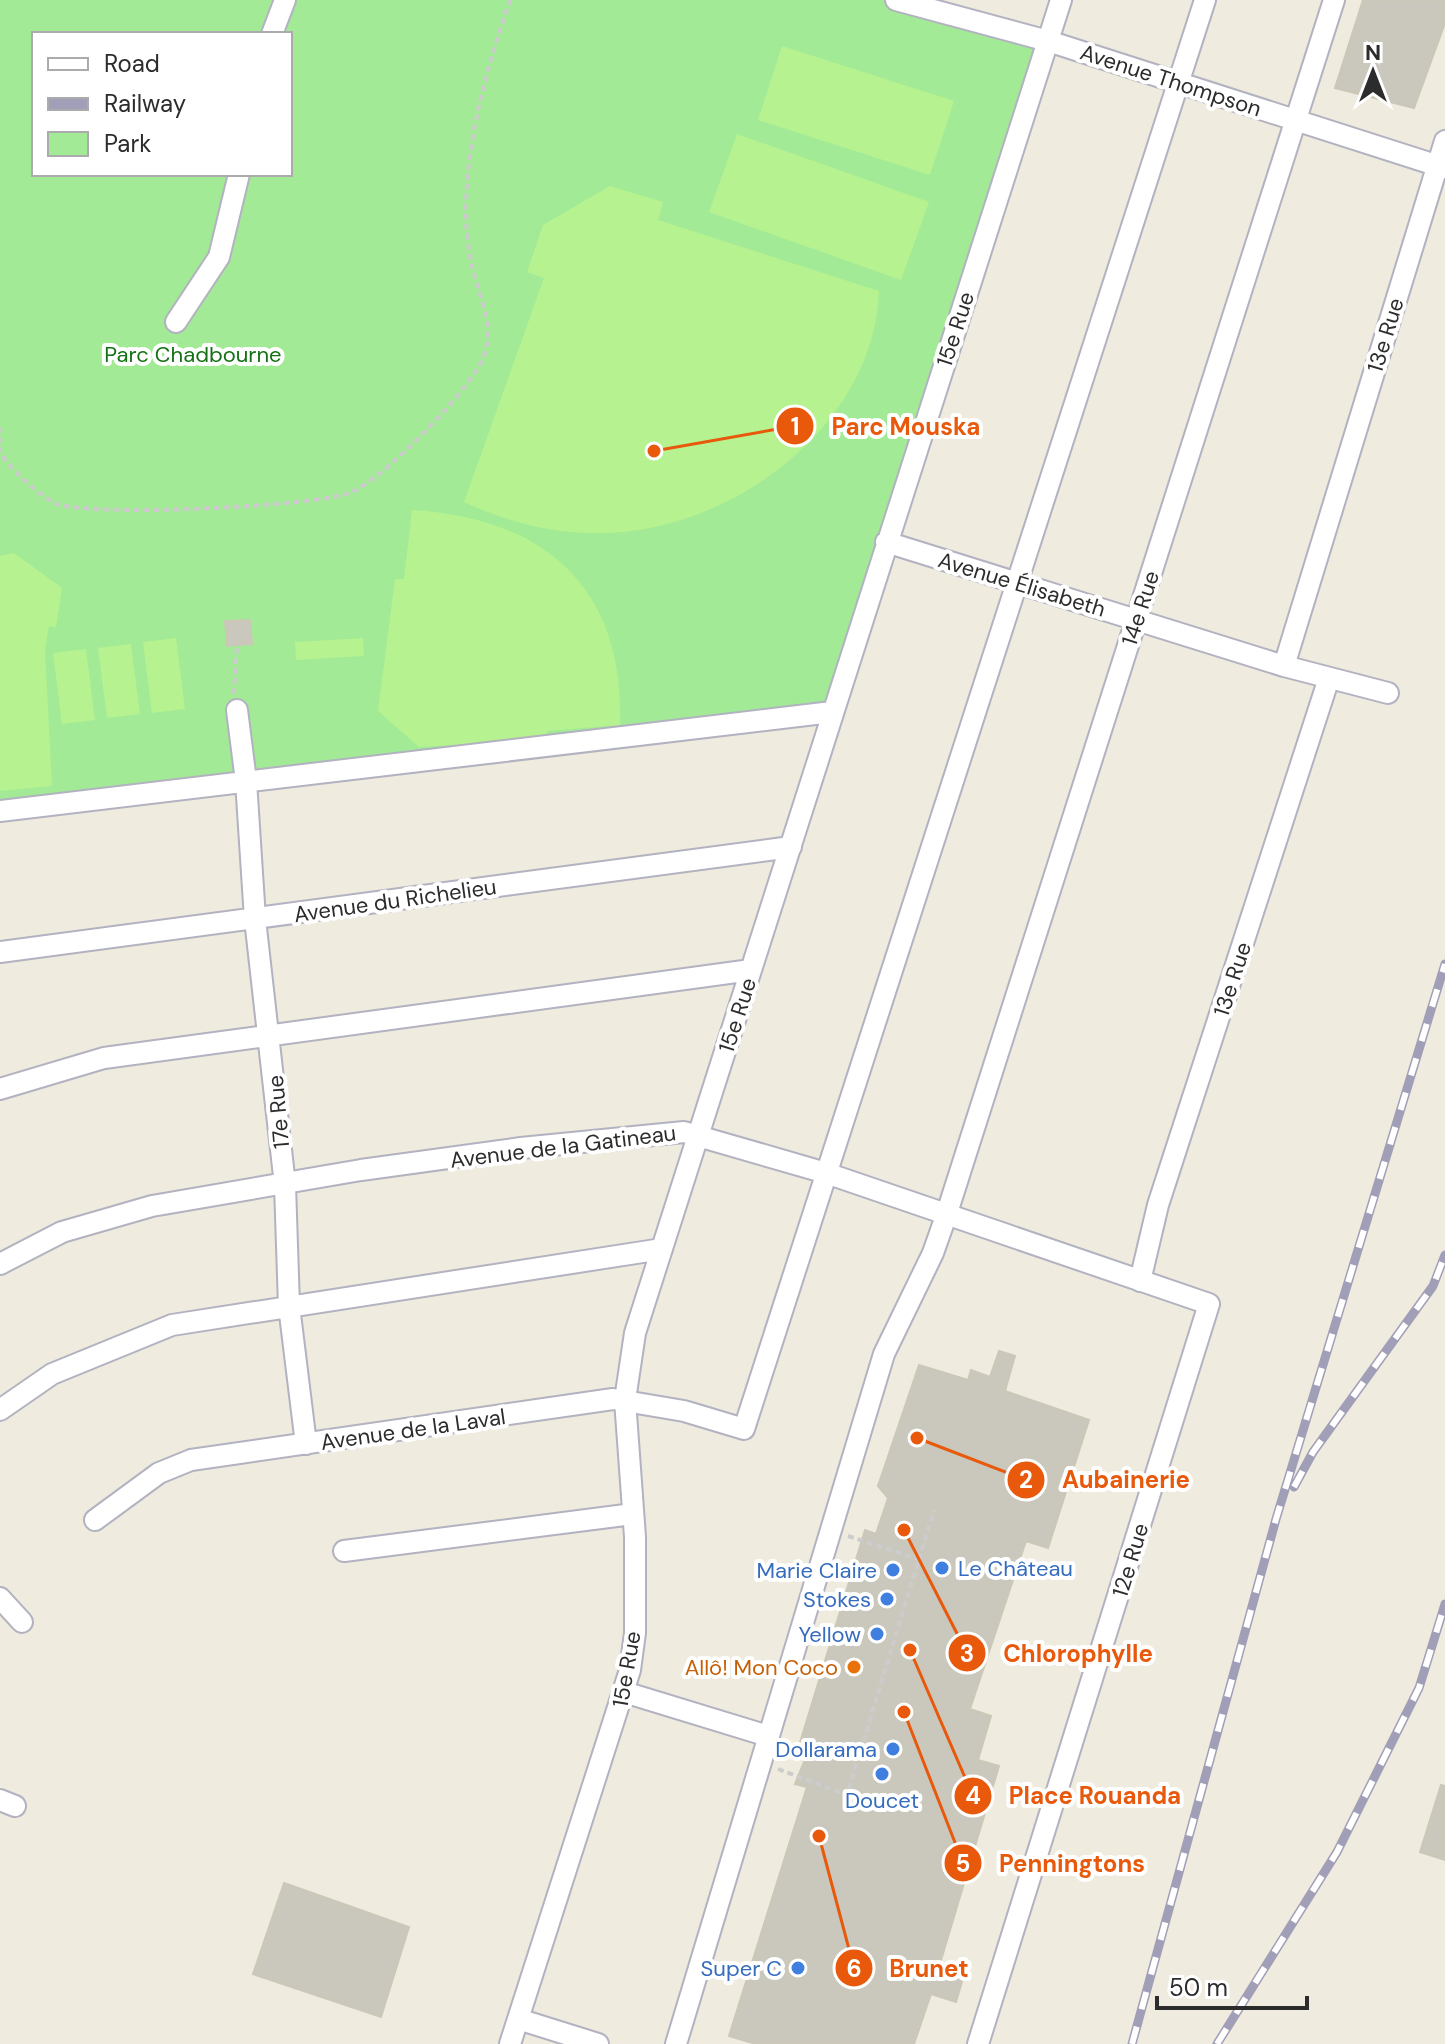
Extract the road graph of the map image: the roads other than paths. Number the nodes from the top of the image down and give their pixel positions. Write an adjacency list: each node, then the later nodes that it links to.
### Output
1 (285, 0): 7 (street)
2 (896, 0): 6 (street, Avenue Thompson)
3 (1061, 0): 8 (street, 15e Rue)
4 (1205, 0): 9 (street)
5 (1334, 0): 10 (street, 14e Rue)
6 (929, 6): 8 (street, Avenue Thompson)
7 (273, 32)
8 (1048, 41): 9 (street, Avenue Thompson); 15 (street, 15e Rue)
9 (1178, 82): 10 (street, Avenue Thompson); 16 (street)
10 (1296, 120): 12 (street, Avenue Thompson); 17 (street, 14e Rue)
11 (1445, 141): 12 (street, 13e Rue)
12 (1441, 166): 18 (street, 13e Rue)
13 (239, 176): 14 (street)
14 (176, 322)
15 (886, 542): 16 (street, Avenue Élisabeth); 22 (street, 15e Rue)
16 (1017, 583): 17 (street, Avenue Élisabeth); 32 (street)
17 (1136, 620): 18 (street, Avenue Élisabeth); 34 (street, 14e Rue)
18 (1284, 666): 19 (street, Avenue Élisabeth)
19 (1329, 678): 20 (street, Avenue Élisabeth); 37 (street, 13e Rue)
20 (1388, 693)
21 (237, 710): 23 (street, 17e Rue)
22 (832, 712): 23 (street); 25 (street, 15e Rue)
23 (246, 781): 24 (street); 26 (street, 17e Rue)
24 (0, 811)
25 (791, 847): 26 (street, Avenue du Richelieu); 28 (street, 15e Rue)
26 (255, 919): 27 (street, Avenue du Richelieu); 29 (street, 17e Rue)
27 (0, 952)
28 (751, 970): 29 (street); 31 (street, 15e Rue)
29 (271, 1037): 30 (street); 33 (street, 17e Rue)
30 (0, 1089)
31 (699, 1134): 32 (street, Avenue de la Gatineau); 33 (street, Avenue de la Gatineau); 35 (street, 15e Rue)
32 (826, 1173): 34 (street, Avenue de la Gatineau); 40 (street, Avenue de la Laval)
33 (285, 1185): 36 (street, Avenue de la Gatineau); 39 (street, 17e Rue)
34 (946, 1216): 37 (street, Avenue de la Gatineau); 49 (street, 14e Rue)
35 (662, 1249): 39 (street); 40 (street, 15e Rue)
36 (0, 1264)
37 (1140, 1281): 38 (street, Avenue de la Gatineau)
38 (1209, 1304): 54 (street, 12e Rue)
39 (289, 1306): 41 (street); 42 (street, 17e Rue)
40 (625, 1400): 42 (street, Avenue de la Laval); 43 (street, 15e Rue)
41 (0, 1410)
42 (306, 1444): 44 (street, Avenue de la Laval)
43 (633, 1514): 45 (street); 48 (street, 15e Rue)
44 (95, 1520)
45 (344, 1551)
46 (0, 1598): 47 (street)
47 (22, 1622)
48 (624, 1692): 49 (street); 50 (street, 15e Rue)
49 (768, 1736): 53 (street, 14e Rue)
50 (518, 2019): 51 (street, 15e Rue); 52 (street)
51 (510, 2044)
52 (598, 2044)
53 (676, 2044)
54 (978, 2044)

